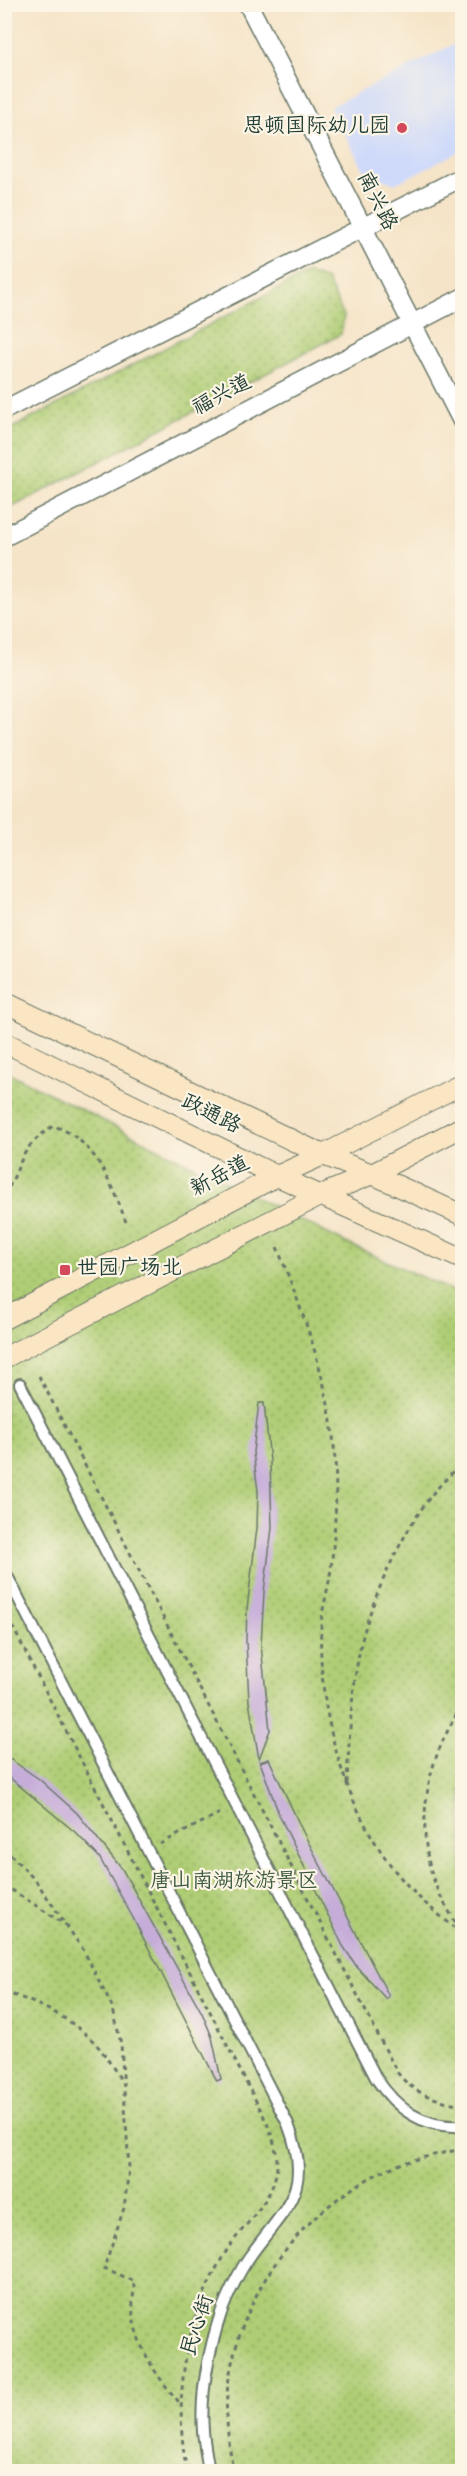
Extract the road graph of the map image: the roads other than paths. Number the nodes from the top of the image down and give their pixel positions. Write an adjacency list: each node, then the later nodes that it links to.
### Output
1 (248, 4): 3 (street, 南兴路)
2 (462, 177): 3 (street)
3 (363, 227): 5 (street, 南兴路); 6 (street)
4 (462, 298): 5 (street, 福兴道)
5 (412, 324): 7 (street, 南兴路); 8 (street, 福兴道)
6 (4, 410)
7 (462, 421)
8 (4, 537)
9 (4, 1002): 13 (main road, 政通路)
10 (4, 1042): 15 (main road, 政通路)
11 (462, 1084): 13 (main road, 新岳道)
12 (462, 1127): 14 (main road)
13 (323, 1155): 14 (main road, 政通路); 15 (main road, 新岳道)
14 (372, 1174): 16 (main road); 17 (main road, 政通路)
15 (277, 1176): 16 (main road, 政通路); 19 (main road, 新岳道)
16 (321, 1195): 18 (main road, 政通路); 20 (main road)
17 (462, 1215)
18 (462, 1259)
19 (4, 1319)
20 (4, 1358)
21 (20, 1384): 23 (street)
22 (4, 1570): 24 (street, 民心街)
23 (462, 2126)
24 (209, 2472)

